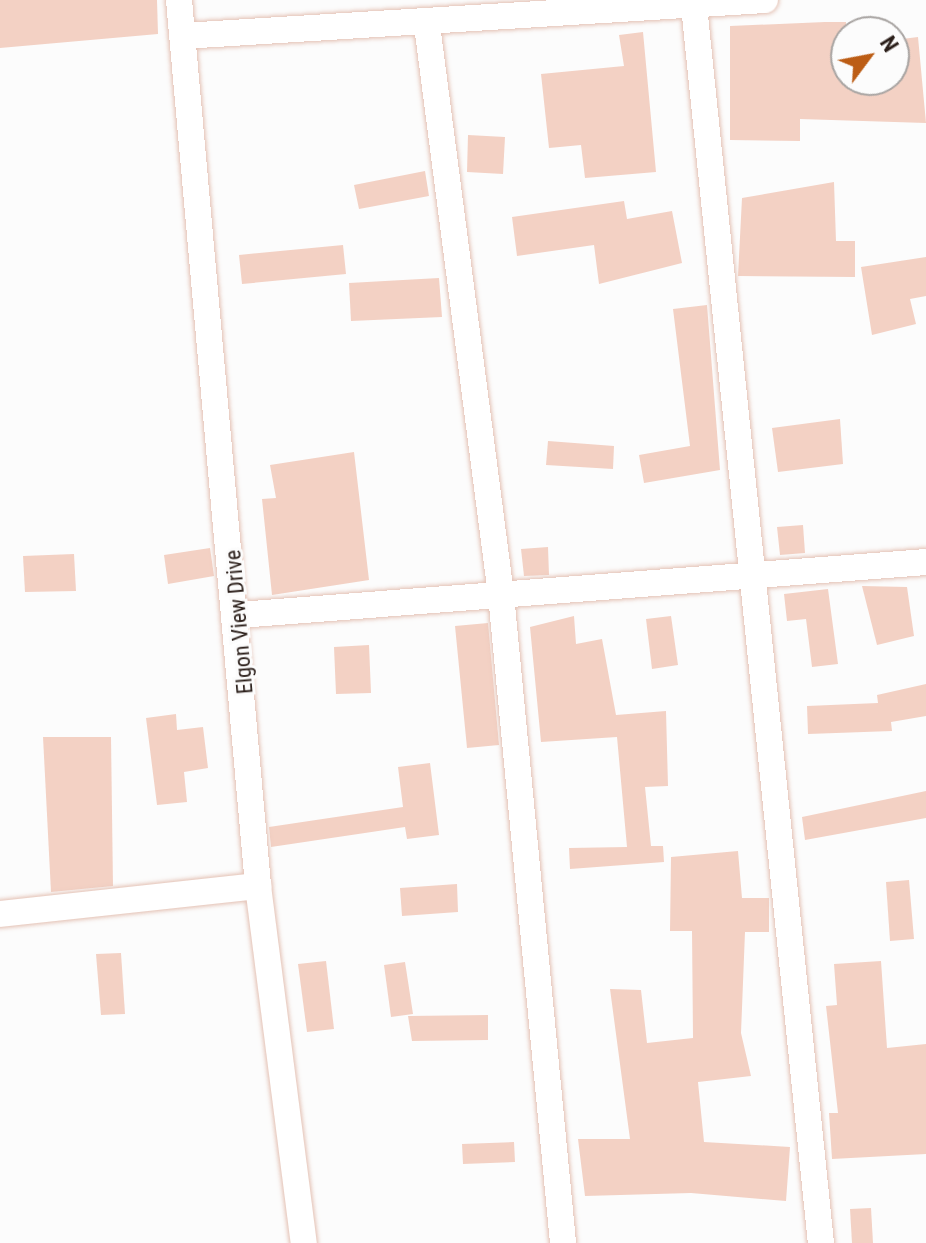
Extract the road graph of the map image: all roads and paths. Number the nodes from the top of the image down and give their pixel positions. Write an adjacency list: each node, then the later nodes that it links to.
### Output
1 (179, 0): 5 (street, Elgon View Drive)
2 (765, 0): 3 (street)
3 (694, 6): 4 (street); 7 (street)
4 (427, 25): 5 (street); 8 (street)
5 (183, 36): 9 (street, Elgon View Drive)
6 (926, 562): 7 (street)
7 (756, 581): 8 (street); 14 (street)
8 (501, 595): 9 (street); 13 (street)
9 (239, 615): 10 (street, Elgon View Drive)
10 (258, 886): 11 (street); 12 (street, Elgon View Drive)
11 (0, 914)
12 (304, 1243)
13 (563, 1243)
14 (821, 1243)

